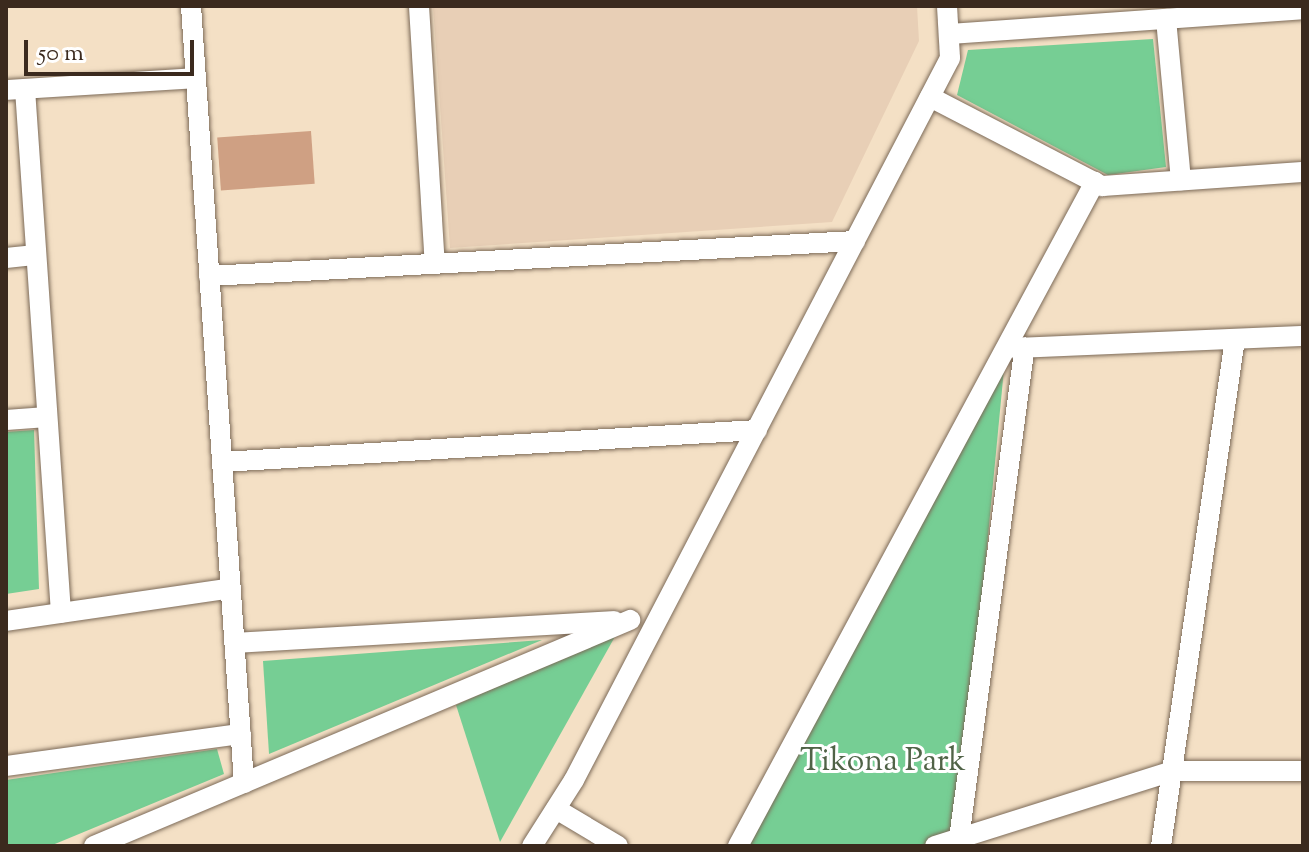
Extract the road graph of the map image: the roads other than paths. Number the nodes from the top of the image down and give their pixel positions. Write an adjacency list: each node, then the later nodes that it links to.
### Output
1 (191, 6): 7 (street)
2 (419, 6): 16 (street)
3 (947, 6): 6 (street)
4 (1303, 9): 5 (street)
5 (1166, 19): 6 (street); 11 (street)
6 (949, 34): 9 (street)
7 (196, 78): 8 (street); 17 (street)
8 (15, 90): 14 (street)
9 (930, 97): 12 (street); 13 (street)
10 (1303, 172): 11 (street)
11 (1181, 180): 12 (street)
12 (1095, 182): 20 (street)
13 (855, 241): 16 (street); 23 (street)
14 (36, 255): 15 (street); 21 (street)
15 (6, 258)
16 (435, 264): 17 (street)
17 (209, 276): 24 (street)
18 (1303, 336): 19 (street)
19 (1235, 339): 20 (street); 33 (street)
20 (1015, 348): 37 (street); 41 (street)
21 (47, 417): 22 (street); 26 (street)
22 (6, 420)
23 (757, 430): 24 (street); 29 (street)
24 (222, 462): 25 (street)
25 (231, 588): 26 (street); 30 (street)
26 (61, 613): 28 (street)
27 (630, 620): 29 (street); 30 (street); 35 (street)
28 (6, 621)
29 (655, 624): 36 (street)
30 (235, 643): 31 (street)
31 (241, 734): 32 (street); 35 (street)
32 (6, 766)
33 (1173, 771): 34 (street); 37 (street); 43 (street)
34 (1303, 771)
35 (244, 783): 38 (street)
36 (556, 809): 39 (street); 40 (street)
37 (959, 839): 42 (street)
38 (94, 846)
39 (532, 846)
40 (618, 846)
41 (738, 846)
42 (935, 846)
43 (1161, 846)

